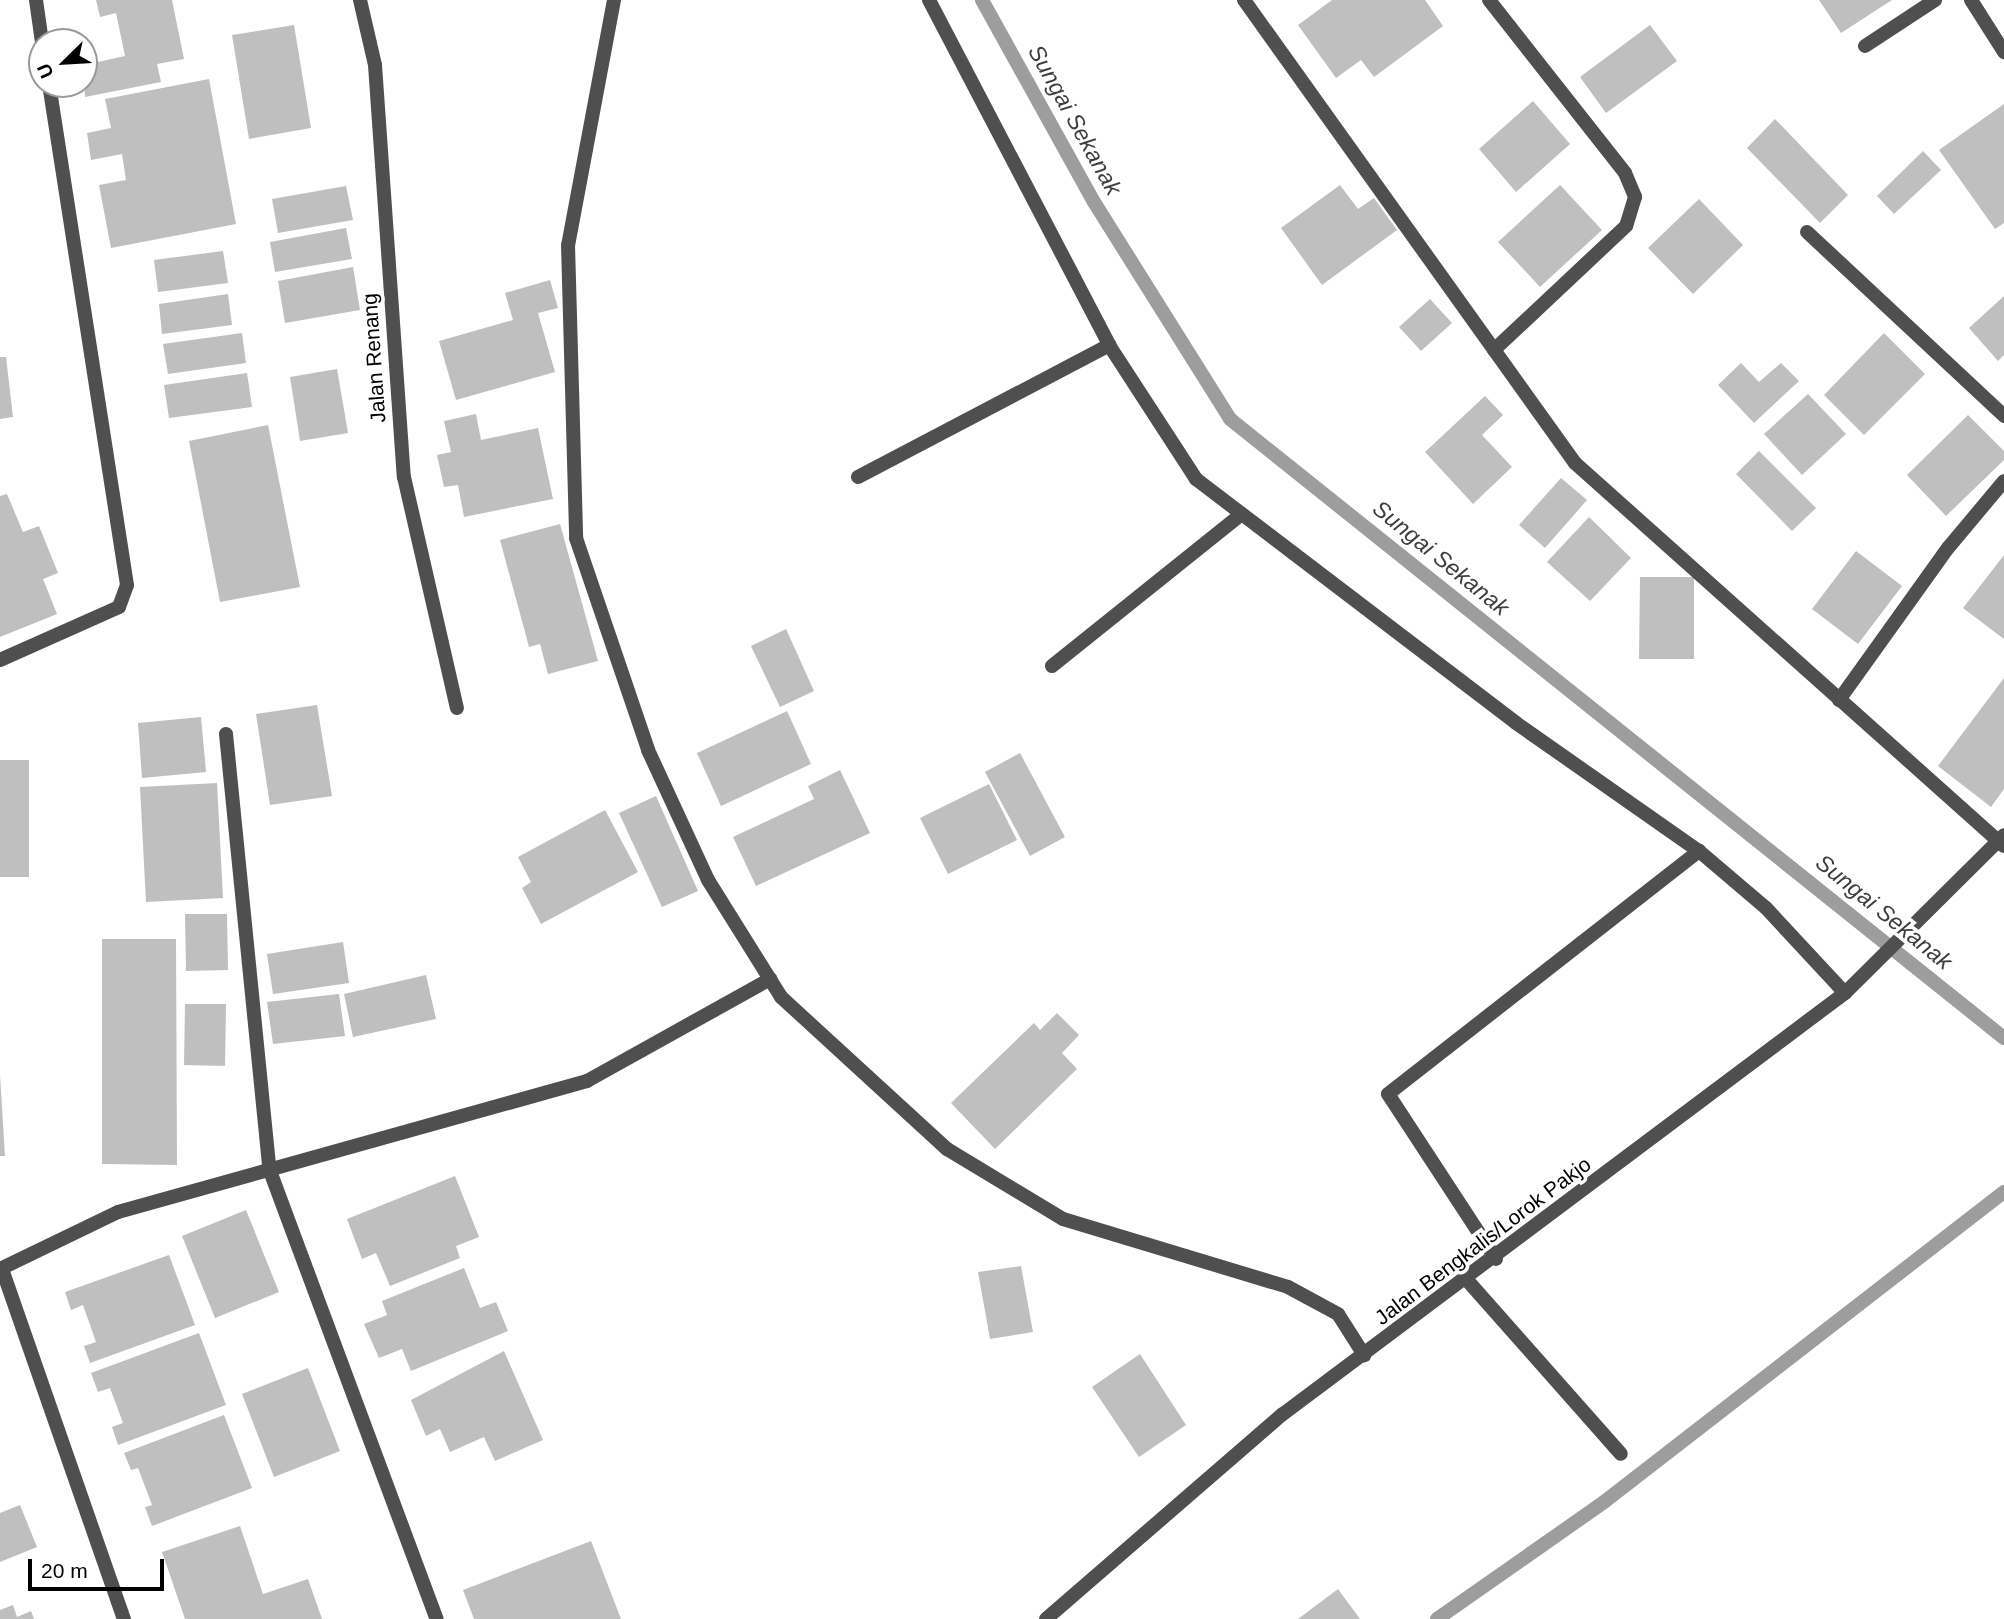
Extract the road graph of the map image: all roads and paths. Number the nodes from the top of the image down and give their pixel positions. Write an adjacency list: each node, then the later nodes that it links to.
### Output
1 (36, 0): 9 (street)
2 (360, 0): 23 (street, Jalan Renang)
3 (614, 0): 27 (street)
4 (929, 0): 14 (street)
5 (1244, 0): 15 (street)
6 (1489, 0): 15 (street)
7 (1935, 0): 10 (street)
8 (1971, 0): 11 (street)
9 (40, 28)
10 (1865, 46)
11 (2004, 52)
12 (51, 98): 20 (street)
13 (1807, 232): 16 (street)
14 (1109, 345): 17 (street); 19 (street)
15 (1494, 350): 22 (street)
16 (2004, 416)
17 (858, 477)
18 (2004, 481): 22 (street)
19 (1241, 514): 21 (street); 26 (street)
20 (0, 660)
21 (1052, 666)
22 (1839, 700): 25 (street)
23 (457, 708)
24 (226, 734): 29 (street)
25 (2002, 841): 28 (street, Jalan Bengkalis/Lorok Pakjo)
26 (1699, 851): 28 (street); 30 (street)
27 (770, 979): 29 (street); 33 (street)
28 (1850, 988): 30 (street, Jalan Bengkalis/Lorok Pakjo)
29 (270, 1171): 31 (street); 36 (street)
30 (1496, 1259): 32 (street, Jalan Bengkalis/Lorok Pakjo)
31 (1, 1269): 35 (street)
32 (1467, 1280): 33 (street, Jalan Bengkalis/Lorok Pakjo); 34 (street)
33 (1364, 1356): 37 (street, Jalan Bengkalis/Lorok Pakjo)
34 (1620, 1454)
35 (124, 1619)
36 (437, 1619)
37 (1046, 1619)

